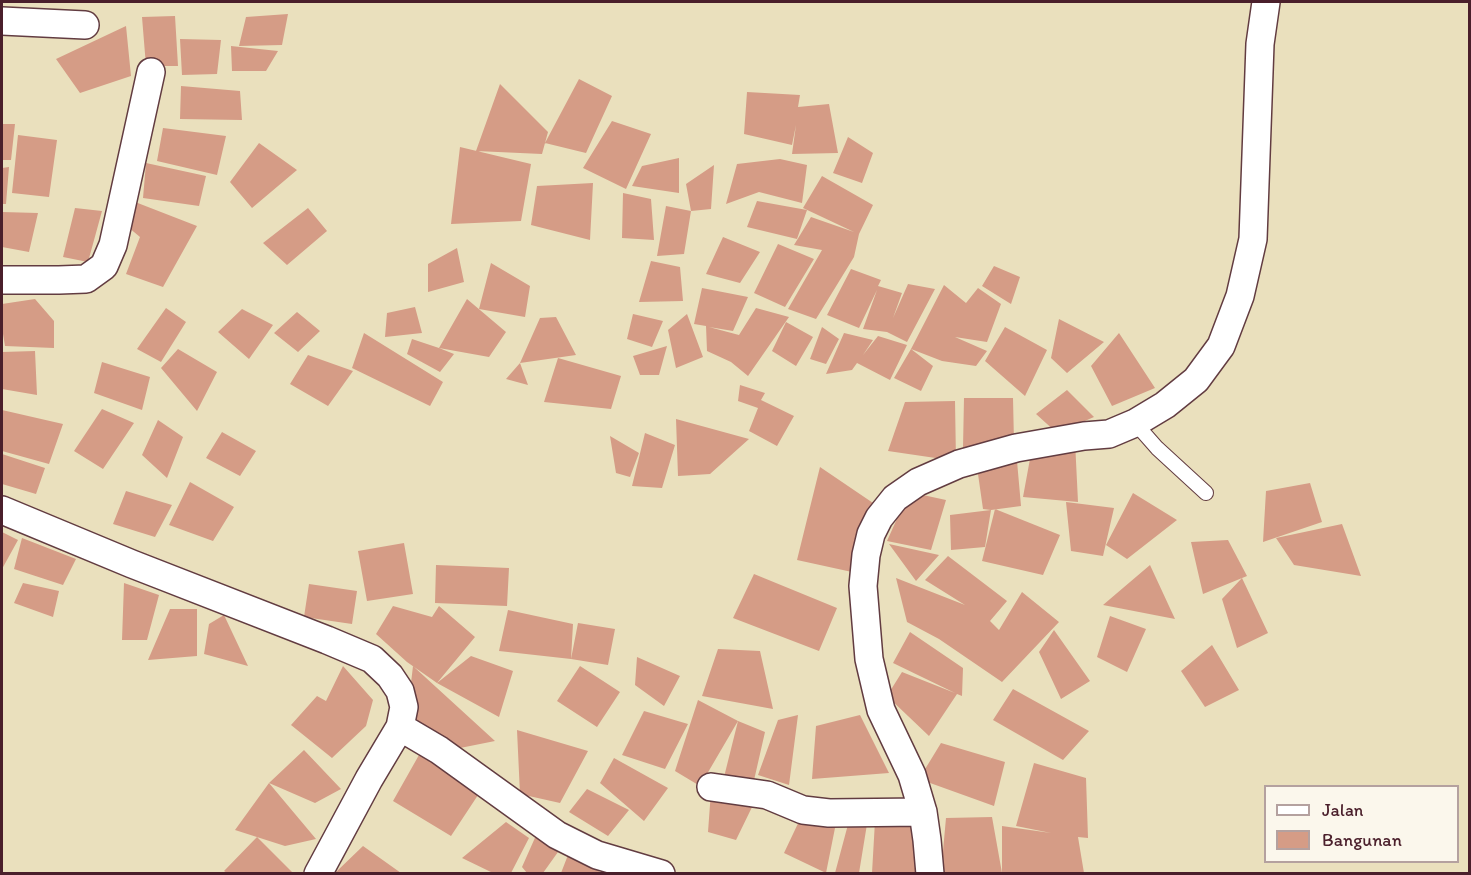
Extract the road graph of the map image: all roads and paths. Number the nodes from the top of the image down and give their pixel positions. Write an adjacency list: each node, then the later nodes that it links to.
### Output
1 (1266, 2): 6 (street)
2 (2, 21): 3 (street)
3 (85, 25)
4 (151, 72): 5 (street)
5 (2, 280)
6 (1135, 423): 7 (lane); 11 (street)
7 (1206, 493)
8 (2, 510): 9 (street)
9 (400, 727): 12 (street); 13 (street)
10 (711, 787): 11 (street)
11 (923, 812): 14 (street)
12 (318, 873)
13 (662, 873)
14 (930, 873)

